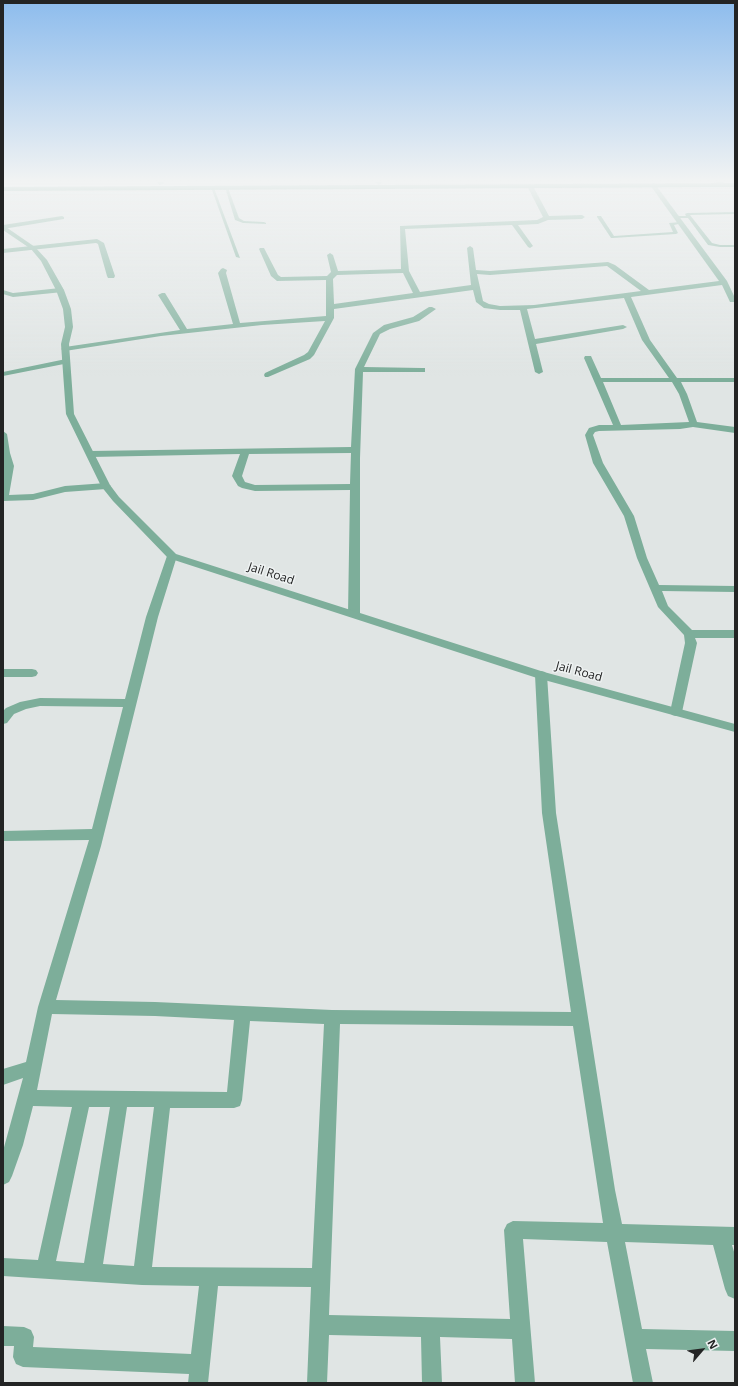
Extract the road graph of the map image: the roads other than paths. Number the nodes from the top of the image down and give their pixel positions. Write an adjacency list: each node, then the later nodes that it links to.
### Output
1 (45, 247): 6 (street)
2 (102, 247): 15 (street)
3 (234, 247): 11 (lane)
4 (403, 247): 13 (street)
5 (698, 247): 17 (street)
6 (33, 248): 9 (street); 19 (street, Jail Road)
7 (470, 248): 14 (street)
8 (262, 249): 16 (street)
9 (3, 251)
10 (330, 254): 16 (street)
11 (238, 256)
12 (223, 270): 30 (street)
13 (405, 271): 16 (street); 23 (street)
14 (473, 272): 18 (street); 21 (street)
15 (112, 276)
16 (332, 276): 26 (street)
17 (724, 283): 21 (street); 25 (street)
18 (476, 287): 23 (street); 27 (street)
19 (60, 290): 20 (street); 34 (street, Jail Road)
20 (3, 292)
21 (647, 292): 24 (street)
22 (162, 295): 32 (street)
23 (418, 295): 26 (street)
24 (626, 295): 27 (street); 43 (street)
25 (734, 301)
26 (330, 307): 29 (street)
27 (523, 308): 33 (street)
28 (432, 309): 37 (street)
29 (330, 318): 30 (street); 41 (street)
30 (237, 326): 32 (street)
31 (623, 327): 33 (street)
32 (185, 332): 34 (street)
33 (531, 342): 39 (street)
34 (66, 349): 36 (street, Jail Road)
35 (588, 358): 42 (street)
36 (66, 361): 40 (street); 51 (street, Jail Road)
37 (359, 369): 38 (street); 49 (street)
38 (422, 370)
39 (538, 372)
40 (3, 374)
41 (268, 375)
42 (597, 380): 43 (street); 46 (street)
43 (675, 380): 44 (street); 45 (street)
44 (735, 380)
45 (693, 424): 46 (street); 47 (street)
46 (618, 427): 56 (street)
47 (735, 430)
48 (3, 434): 54 (street)
49 (355, 450): 50 (street); 53 (street)
50 (244, 452): 51 (street); 53 (street)
51 (91, 454): 52 (street, Jail Road)
52 (106, 486): 54 (street); 55 (street, Jail Road)
53 (355, 487): 58 (street)
54 (3, 499)
55 (172, 556): 58 (street, Jail Road); 64 (street)
56 (654, 588): 57 (street); 59 (street)
57 (735, 589)
58 (354, 614): 63 (street, Jail Road)
59 (689, 634): 60 (street); 65 (street)
60 (735, 634)
61 (32, 673): 62 (street)
62 (3, 674)
63 (541, 674): 65 (street, Jail Road); 73 (street)
64 (130, 702): 66 (street); 68 (street)
65 (676, 712): 67 (street, Jail Road)
66 (3, 720)
67 (735, 728)
68 (97, 834): 69 (street); 70 (street)
69 (3, 836)
70 (46, 1007): 71 (street); 74 (street)
71 (243, 1013): 72 (street); 79 (street)
72 (332, 1017): 73 (street); 88 (street)
73 (580, 1018): 81 (street)
74 (34, 1067): 75 (street); 76 (street)
75 (3, 1077)
76 (27, 1098): 77 (street); 80 (street)
77 (82, 1099): 78 (street); 84 (street)
78 (120, 1099): 79 (street); 85 (street)
79 (163, 1099): 86 (street)
80 (3, 1176)
81 (615, 1234): 82 (street); 92 (street); 94 (street)
82 (728, 1235): 89 (street)
83 (3, 1267): 84 (street)
84 (45, 1269): 85 (street)
85 (92, 1273): 86 (street)
86 (142, 1276): 87 (street)
87 (210, 1277): 88 (street); 96 (street)
88 (320, 1278): 90 (street)
89 (735, 1289)
90 (318, 1325): 91 (street); 97 (street)
91 (430, 1326): 92 (street); 98 (street)
92 (521, 1328): 99 (street)
93 (3, 1336): 96 (street)
94 (635, 1339): 95 (street); 100 (street)
95 (735, 1341)
96 (199, 1373)
97 (316, 1383)
98 (432, 1383)
99 (525, 1383)
100 (643, 1383)

